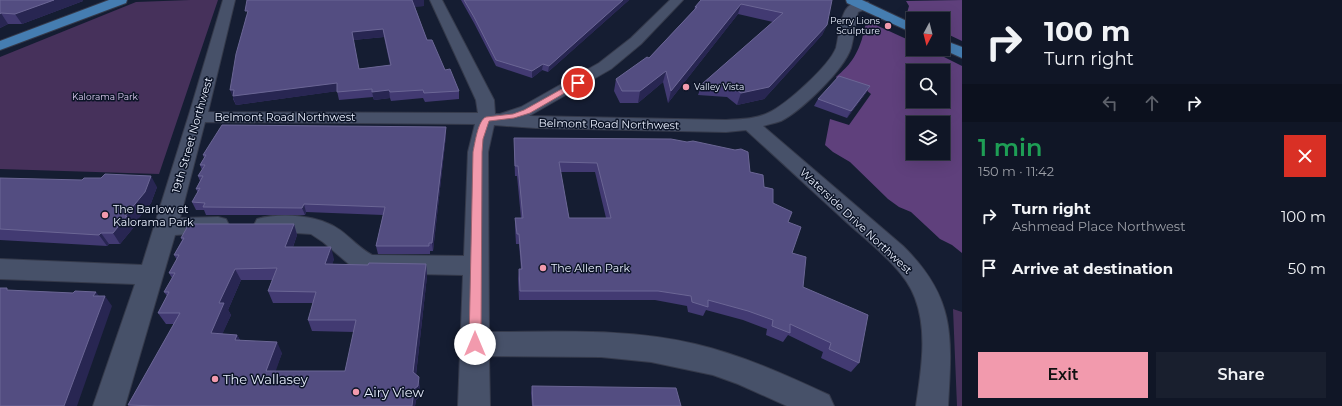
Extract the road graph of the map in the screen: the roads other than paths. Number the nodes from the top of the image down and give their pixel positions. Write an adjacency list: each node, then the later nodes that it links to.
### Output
1 (121, 0): 7 (main road)
2 (229, 0): 10 (street, 19th Street Northwest)
3 (436, 0): 11 (street)
4 (677, 0): 11 (street)
5 (857, 3): 6 (main road); 12 (street, Belmont Road Northwest)
6 (906, 26)
7 (0, 46)
8 (950, 47): 9 (main road)
9 (962, 53)
10 (198, 117): 11 (street, Belmont Road Northwest); 13 (street, 19th Street Northwest)
11 (486, 119): 12 (street, Belmont Road Northwest); 14 (street)
12 (750, 124): 21 (street, Waterside Drive Northwest)
13 (166, 228): 14 (street); 16 (street, 19th Street Northwest)
14 (476, 266): 17 (street)
15 (0, 269): 16 (street)
16 (150, 275): 18 (street, 19th Street Northwest)
17 (475, 344): 19 (street); 20 (street)
18 (109, 406)
19 (474, 406)
20 (818, 406)
21 (932, 406)

